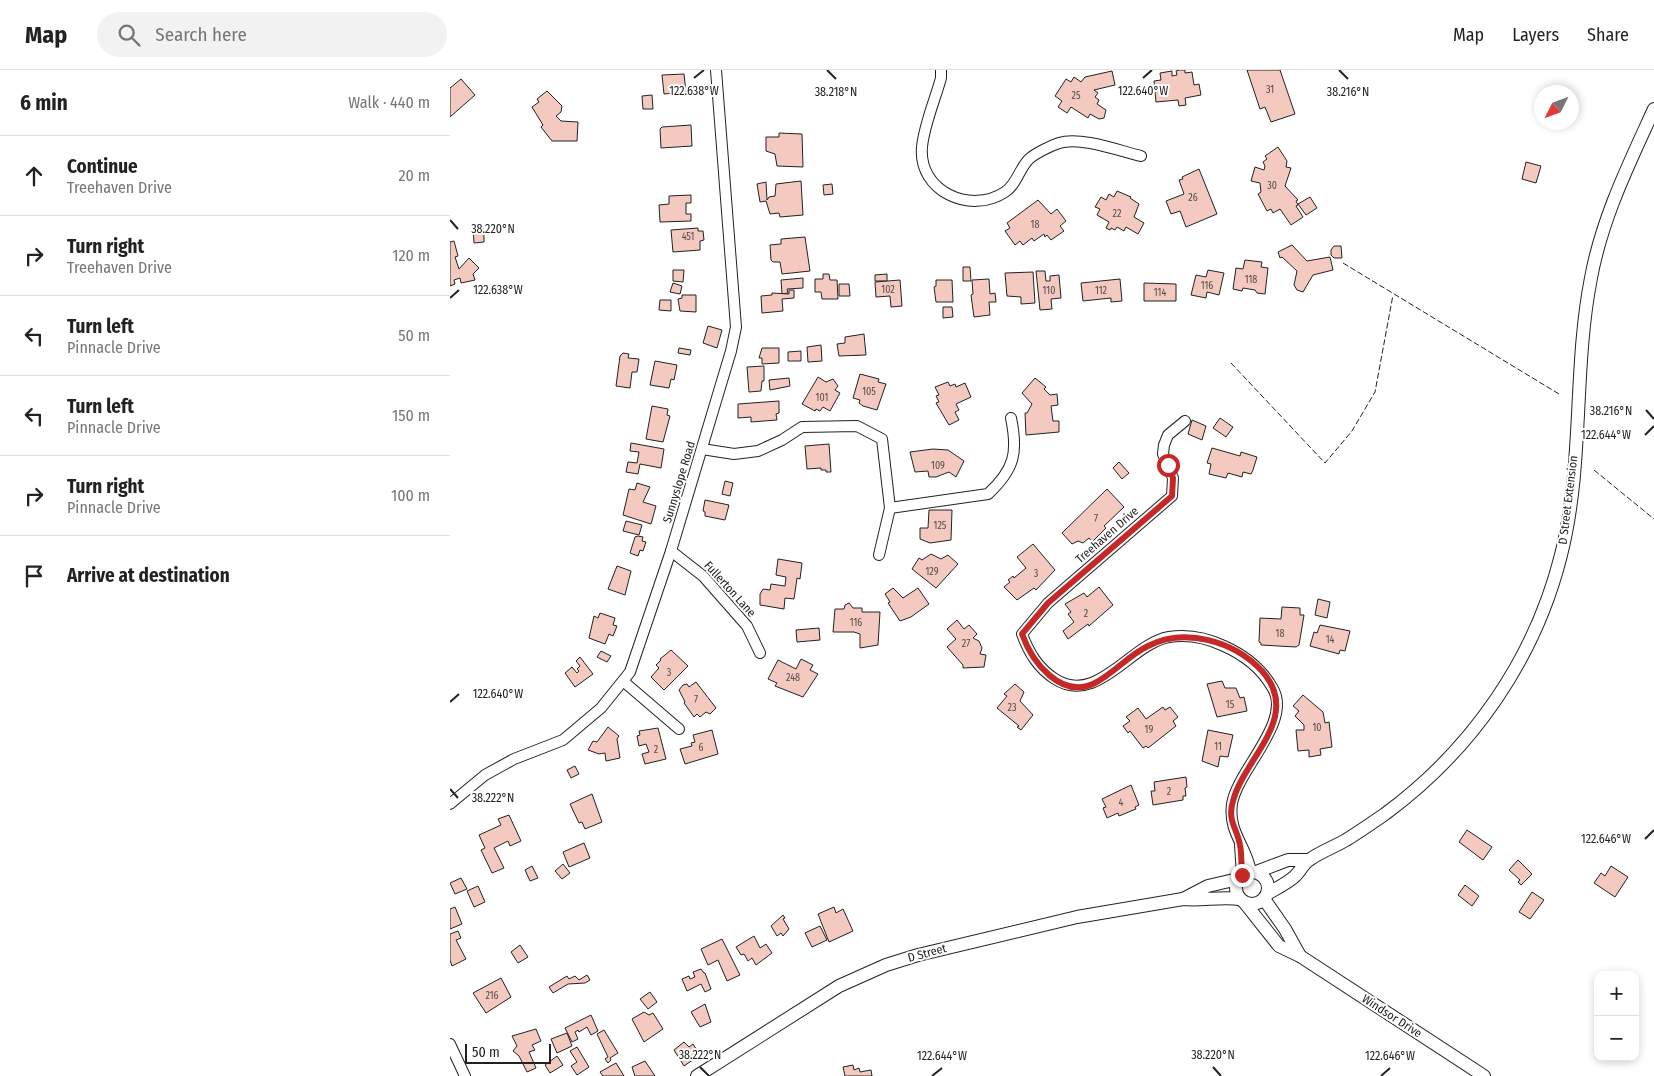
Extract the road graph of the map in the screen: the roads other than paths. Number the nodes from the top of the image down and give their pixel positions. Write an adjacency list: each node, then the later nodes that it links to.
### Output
1 (716, 70): 7 (street, Sunnyslope Road)
2 (941, 70): 4 (street)
3 (1654, 109): 15 (street, D Street Extension)
4 (1141, 156)
5 (1011, 418): 8 (street)
6 (1185, 421): 16 (street, Treehaven Drive)
7 (702, 450): 8 (street); 9 (street, Sunnyslope Road)
8 (890, 508): 10 (street)
9 (671, 550): 11 (street, Fullerton Lane); 12 (street, Sunnyslope Road)
10 (879, 555)
11 (760, 653)
12 (622, 681): 13 (street); 14 (street, Sunnyslope Road)
13 (679, 729)
14 (450, 804)
15 (1308, 860): 16 (street, D Street Extension); 17 (street, D Street Extension)
16 (1247, 875): 17 (street); 18 (street, D Street); 19 (street)
17 (1265, 897): 19 (street); 20 (street, Windsor Drive)
18 (1183, 899): 19 (street, D Street); 23 (street, D Street)
19 (1242, 900): 20 (street, Windsor Drive)
20 (1300, 956): 24 (street, Windsor Drive)
21 (450, 1044): 22 (street)
22 (465, 1076)
23 (697, 1076)
24 (1484, 1076)

